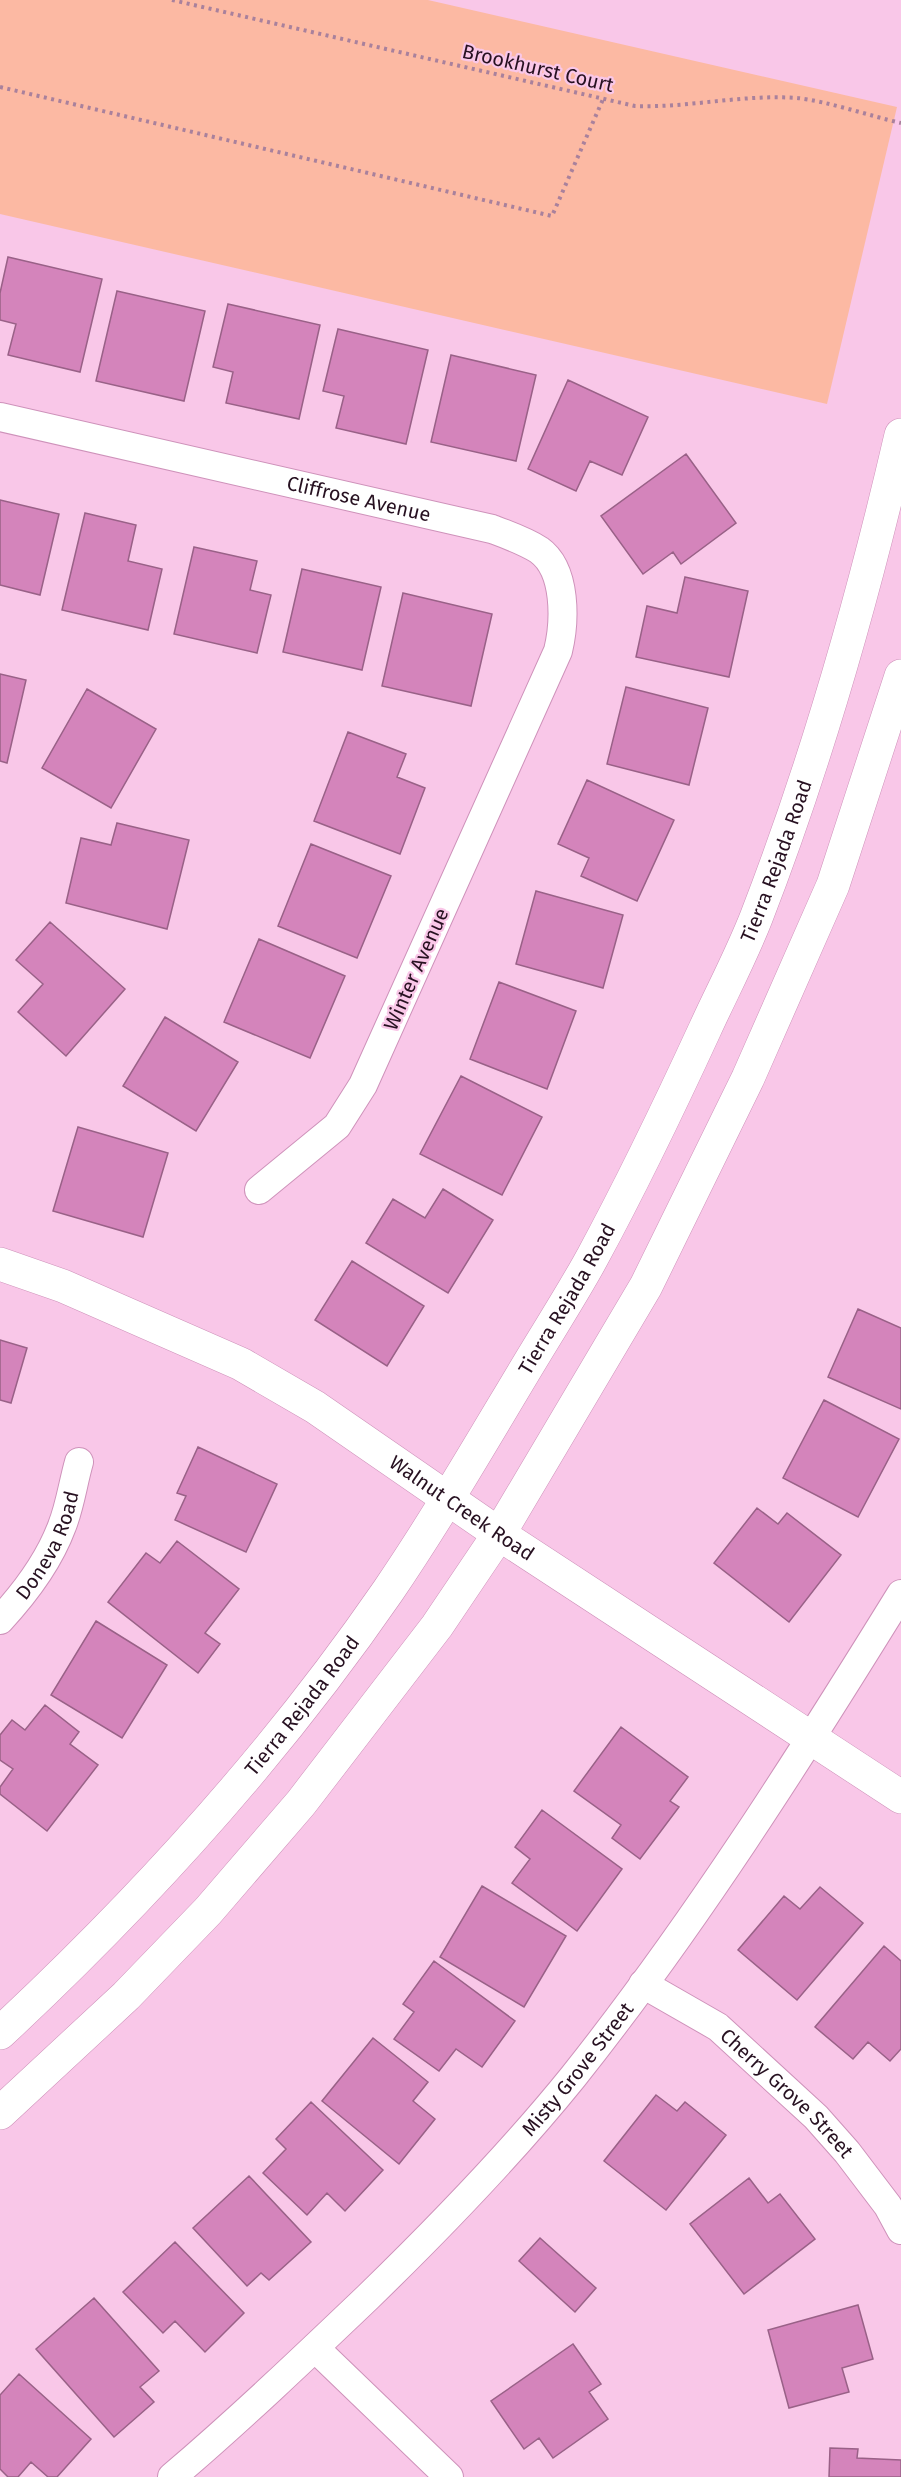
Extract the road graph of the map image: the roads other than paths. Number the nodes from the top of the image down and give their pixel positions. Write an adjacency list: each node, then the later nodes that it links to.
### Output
1 (0, 417): 4 (street, Cliffrose Avenue)
2 (901, 435): 8 (main road, Tierra Rejada Road)
3 (901, 676): 9 (main road)
4 (529, 716): 5 (street, Winter Avenue)
5 (259, 1190)
6 (0, 1264): 8 (main road, Walnut Creek Road)
7 (79, 1462): 11 (street, Doneva Road)
8 (448, 1499): 9 (main road, Walnut Creek Road); 15 (main road, Tierra Rejada Road)
9 (499, 1534): 12 (main road, Walnut Creek Road); 16 (main road)
10 (901, 1594): 12 (street, Misty Grove Street)
11 (0, 1620)
12 (811, 1739): 13 (main road, Walnut Creek Road); 14 (street, Misty Grove Street)
13 (901, 1797)
14 (644, 1984): 17 (street, Cherry Grove Street); 18 (street, Misty Grove Street)
15 (0, 2033)
16 (0, 2113)
17 (901, 2230)
18 (315, 2348): 19 (street, Misty Grove Street); 20 (street)
19 (172, 2477)
20 (449, 2477)

